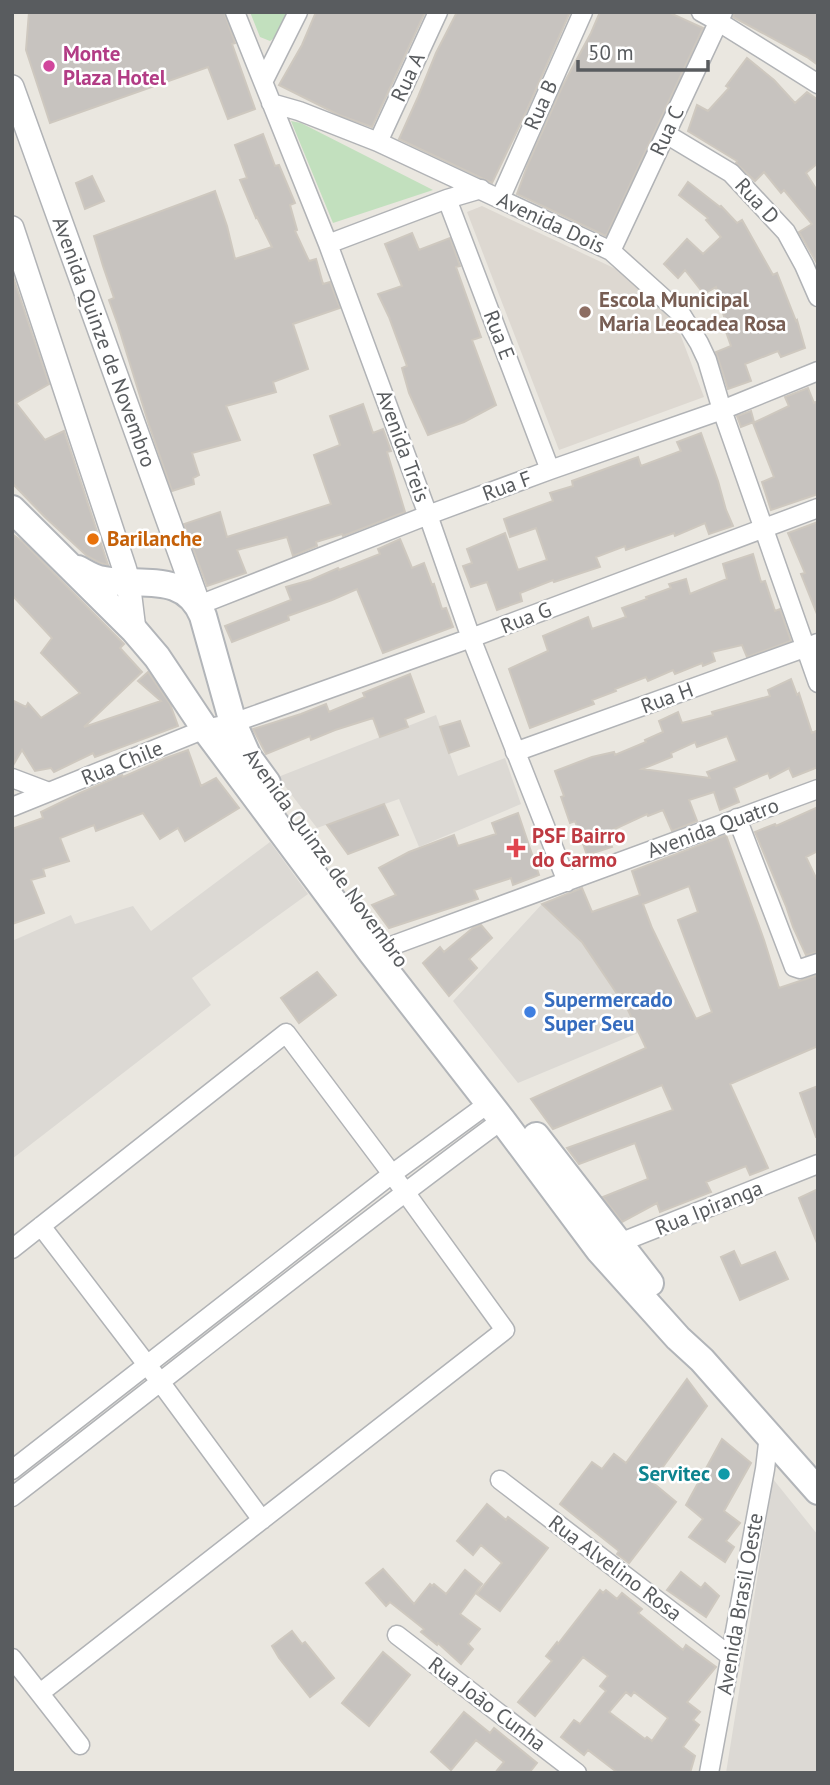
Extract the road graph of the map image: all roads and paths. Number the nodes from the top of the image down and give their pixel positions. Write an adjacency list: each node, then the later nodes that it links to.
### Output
1 (235, 12): 7 (street, Avenida Treis)
2 (298, 12): 7 (street)
3 (438, 12): 12 (street, Rua A)
4 (583, 12): 15 (street, Rua B)
5 (701, 12): 6 (street)
6 (721, 17): 8 (street); 11 (street, Rua C)
7 (263, 82): 10 (street, Avenida Treis)
8 (818, 84)
9 (12, 87): 29 (street, Avenida Quinze de Novembro)
10 (271, 103): 12 (street, Avenida Dois); 17 (street, Avenida Treis)
11 (666, 134): 18 (street, Rua C); 19 (street, Rua D)
12 (378, 142): 13 (street, Avenida Dois)
13 (481, 190): 14 (street); 15 (street, Avenida Dois)
14 (447, 199): 17 (street); 22 (street, Rua E)
15 (500, 199): 18 (street, Avenida Dois)
16 (12, 228): 28 (street)
17 (328, 244): 25 (street, Avenida Treis)
18 (611, 251): 21 (street, Avenida Dois)
19 (818, 297)
20 (818, 371): 21 (street, Rua F)
21 (722, 410): 22 (street, Rua F); 26 (street, Avenida Dois)
22 (550, 470): 25 (street, Rua F)
23 (818, 508): 26 (street, Rua G)
24 (12, 509): 27 (main road)
25 (428, 515): 29 (street, Rua F); 31 (street, Avenida Treis)
26 (763, 529): 31 (street, Rua G); 32 (street, Avenida Dois)
27 (62, 560): 28 (main road); 30 (main road, Avenida Quinze de Novembro)
28 (128, 581): 29 (main road); 30 (street)
29 (198, 604): 34 (main road, Avenida Quinze de Novembro)
30 (134, 630): 35 (main road, Avenida Quinze de Novembro)
31 (471, 638): 34 (street, Rua G); 36 (street, Avenida Treis)
32 (811, 646): 33 (street, Avenida Dois); 36 (street, Rua H)
33 (818, 684)
34 (233, 723): 35 (street, Rua Chile); 43 (main road, Avenida Quinze de Novembro)
35 (205, 729): 39 (street, Rua Chile); 43 (main road, Avenida Quinze de Novembro)
36 (515, 752): 42 (street, Avenida Treis)
37 (12, 778): 39 (street)
38 (818, 789): 41 (street, Avenida Quatro)
39 (49, 792): 40 (street, Rua Chile)
40 (12, 807)
41 (737, 818): 42 (street, Avenida Quatro); 44 (street)
42 (566, 882): 43 (street, Avenida Quatro)
43 (381, 950): 45 (main road, Avenida Quinze de Novembro); 50 (main road, Avenida Quinze de Novembro)
44 (818, 963)
45 (495, 1111): 47 (street); 48 (street); 50 (main road, Avenida Quinze de Novembro)
46 (818, 1164): 50 (street, Rua Ipiranga)
47 (391, 1174): 48 (street); 49 (street); 52 (street)
48 (404, 1191): 53 (street); 59 (street)
49 (41, 1226): 51 (street); 52 (street)
50 (610, 1247): 54 (main road, Avenida Quinze de Novembro)
51 (12, 1249)
52 (146, 1364): 53 (street); 55 (street)
53 (161, 1383): 58 (street); 59 (street)
54 (769, 1435): 57 (main road, Avenida Quinze de Novembro); 61 (street, Avenida Brasil Oeste)
55 (12, 1470)
56 (500, 1480): 61 (street, Rua Alvelino Rosa)
57 (818, 1491)
58 (12, 1497)
59 (261, 1520): 63 (street)
60 (397, 1635): 65 (street, Rua João Cunha)
61 (730, 1656): 66 (street, Avenida Brasil Oeste)
62 (12, 1658): 63 (street)
63 (40, 1693): 64 (street)
64 (80, 1745)
65 (577, 1773)
66 (709, 1773)

